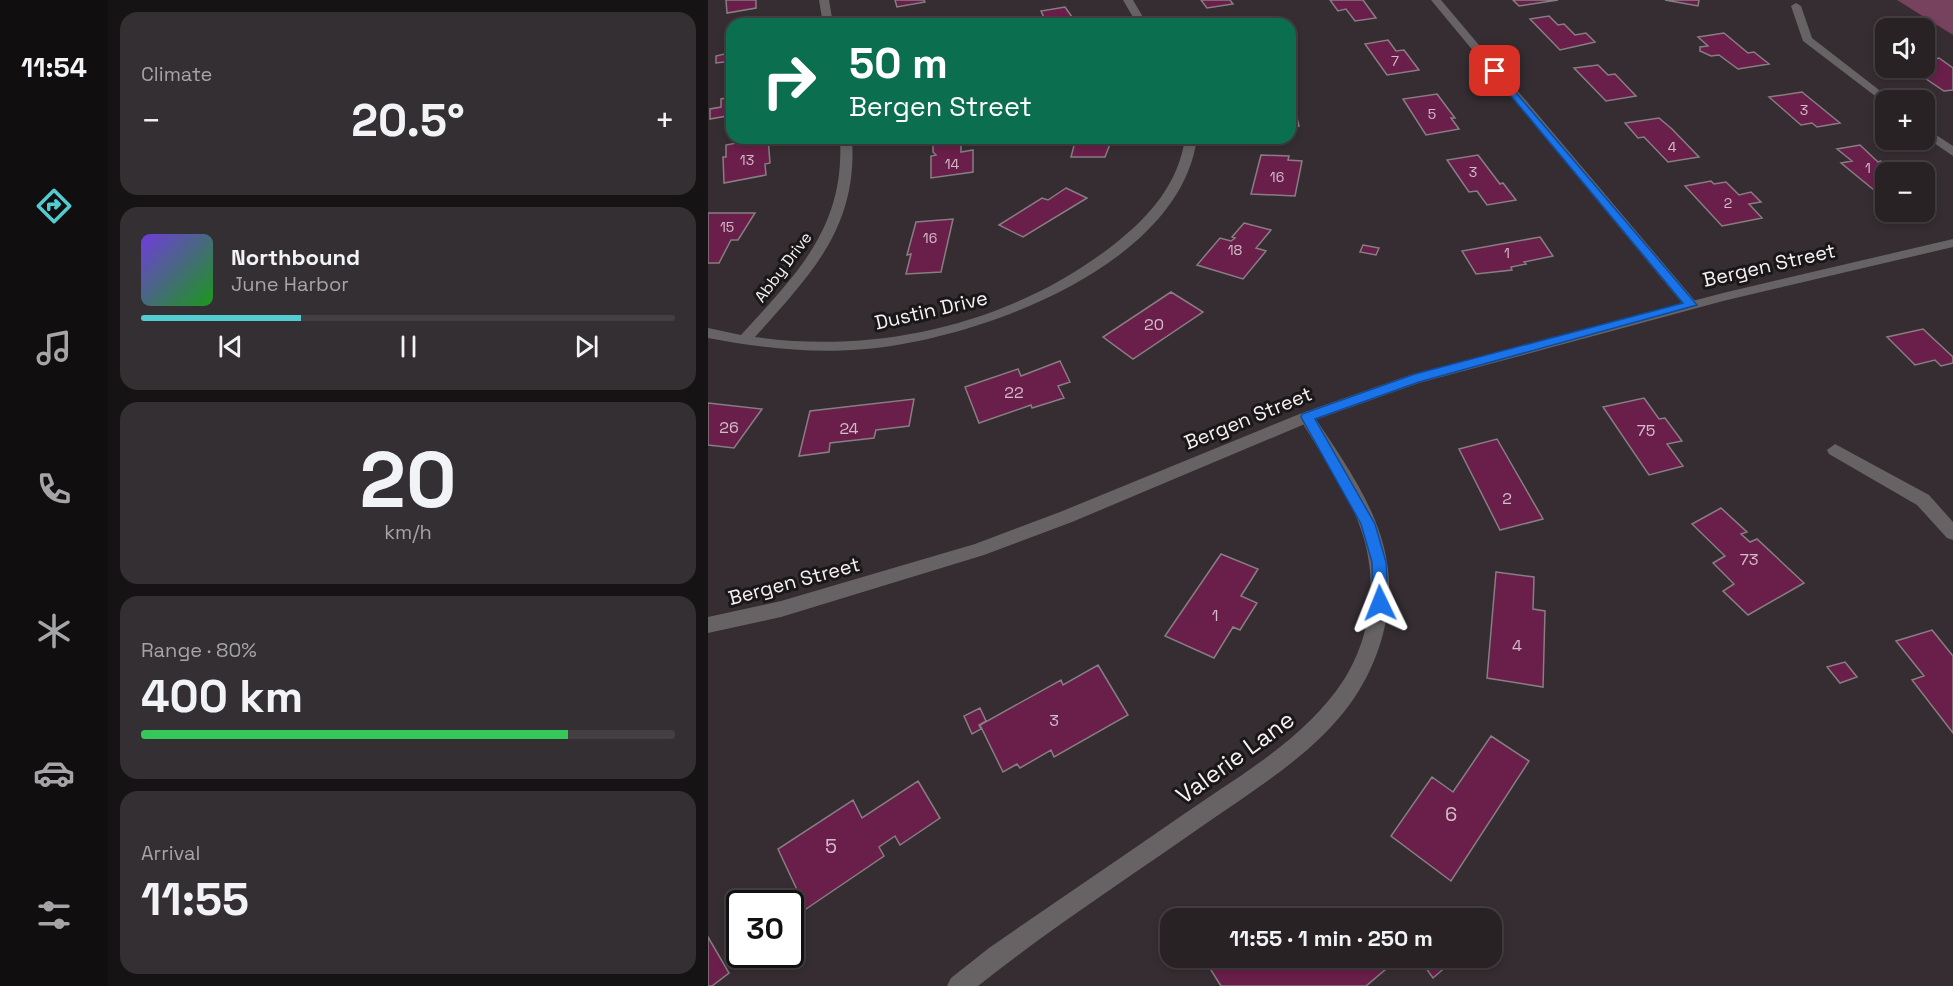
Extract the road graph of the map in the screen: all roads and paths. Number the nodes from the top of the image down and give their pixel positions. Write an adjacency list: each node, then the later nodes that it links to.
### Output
1 (824, 0): 5 (street)
2 (1128, 0): 6 (street)
3 (1436, 0): 13 (street)
4 (1796, 6): 7 (street)
5 (827, 18)
6 (1138, 18)
7 (1875, 91)
8 (1935, 138): 11 (street)
9 (847, 144): 15 (street, Abby Drive)
10 (1190, 144): 15 (street, Dustin Drive)
11 (1953, 152)
12 (1953, 243): 13 (street, Bergen Street)
13 (1691, 305): 16 (street, Bergen Street)
14 (708, 333): 15 (street, Dustin Drive)
15 (744, 340)
16 (1307, 417): 19 (street, Bergen Street); 20 (street, Valerie Lane)
17 (1835, 450): 18 (street)
18 (1953, 533)
19 (708, 625)
20 (959, 986)

